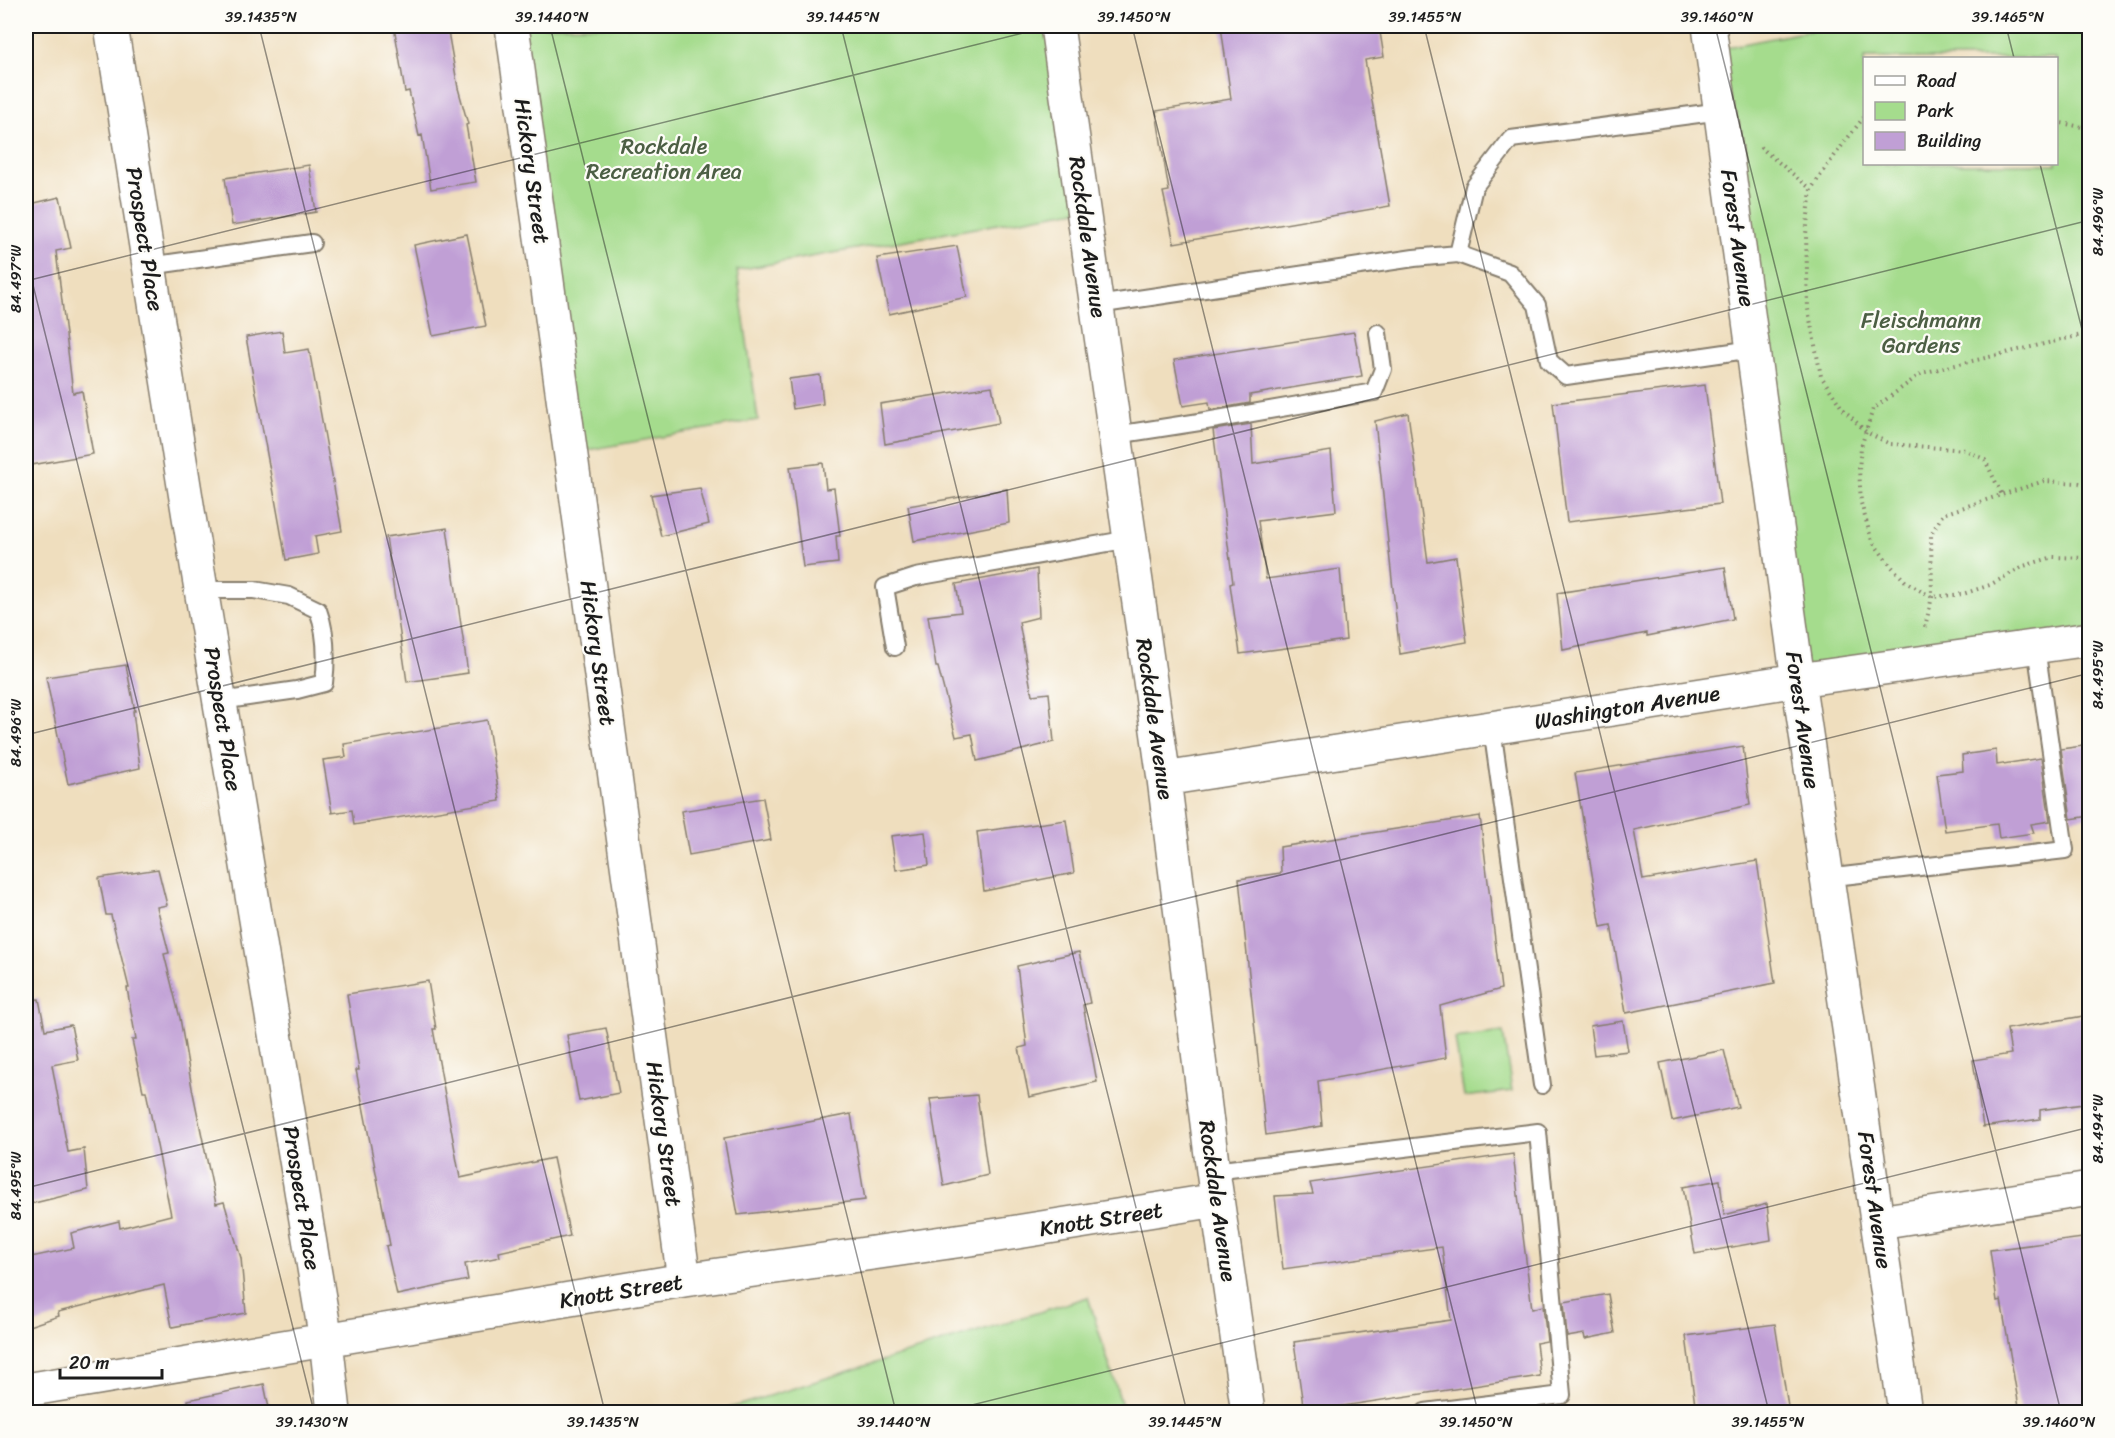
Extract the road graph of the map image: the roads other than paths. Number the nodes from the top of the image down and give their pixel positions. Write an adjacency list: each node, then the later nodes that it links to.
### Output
1 (111, 26): 8 (street, Prospect Place)
2 (512, 26): 27 (street, Hickory Street)
3 (1057, 26): 9 (street, Rockdale Avenue)
4 (1709, 26): 5 (street, Forest Avenue)
5 (1722, 122): 7 (lane); 11 (street, Forest Avenue)
6 (312, 243): 8 (lane)
7 (1458, 254): 9 (lane); 11 (lane)
8 (149, 266): 14 (street, Prospect Place)
9 (1097, 305): 12 (street, Rockdale Avenue)
10 (1378, 333): 12 (lane)
11 (1753, 349): 18 (street, Forest Avenue)
12 (1116, 435): 13 (street, Rockdale Avenue)
13 (1130, 539): 17 (lane); 21 (street, Rockdale Avenue)
14 (202, 590): 19 (street, Prospect Place); 19 (lane)
15 (2090, 639): 16 (street, Washington Avenue)
16 (2036, 647): 18 (street, Washington Avenue); 22 (lane)
17 (895, 648)
18 (1798, 680): 20 (street, Washington Avenue); 22 (street, Forest Avenue)
19 (220, 701): 28 (street, Prospect Place)
20 (1492, 728): 21 (street, Washington Avenue); 23 (lane)
21 (1164, 779): 24 (street, Rockdale Avenue)
22 (1826, 878): 26 (street, Forest Avenue)
23 (1542, 1085)
24 (1215, 1186): 27 (street, Knott Street); 31 (street, Rockdale Avenue); 32 (lane)
25 (2090, 1189): 26 (street)
26 (1879, 1222): 33 (street, Forest Avenue)
27 (684, 1280): 28 (street, Knott Street)
28 (326, 1340): 29 (street, Knott Street); 30 (street, Prospect Place)
29 (26, 1390)
30 (334, 1413)
31 (1248, 1413)
32 (1425, 1413)
33 (1905, 1413)

